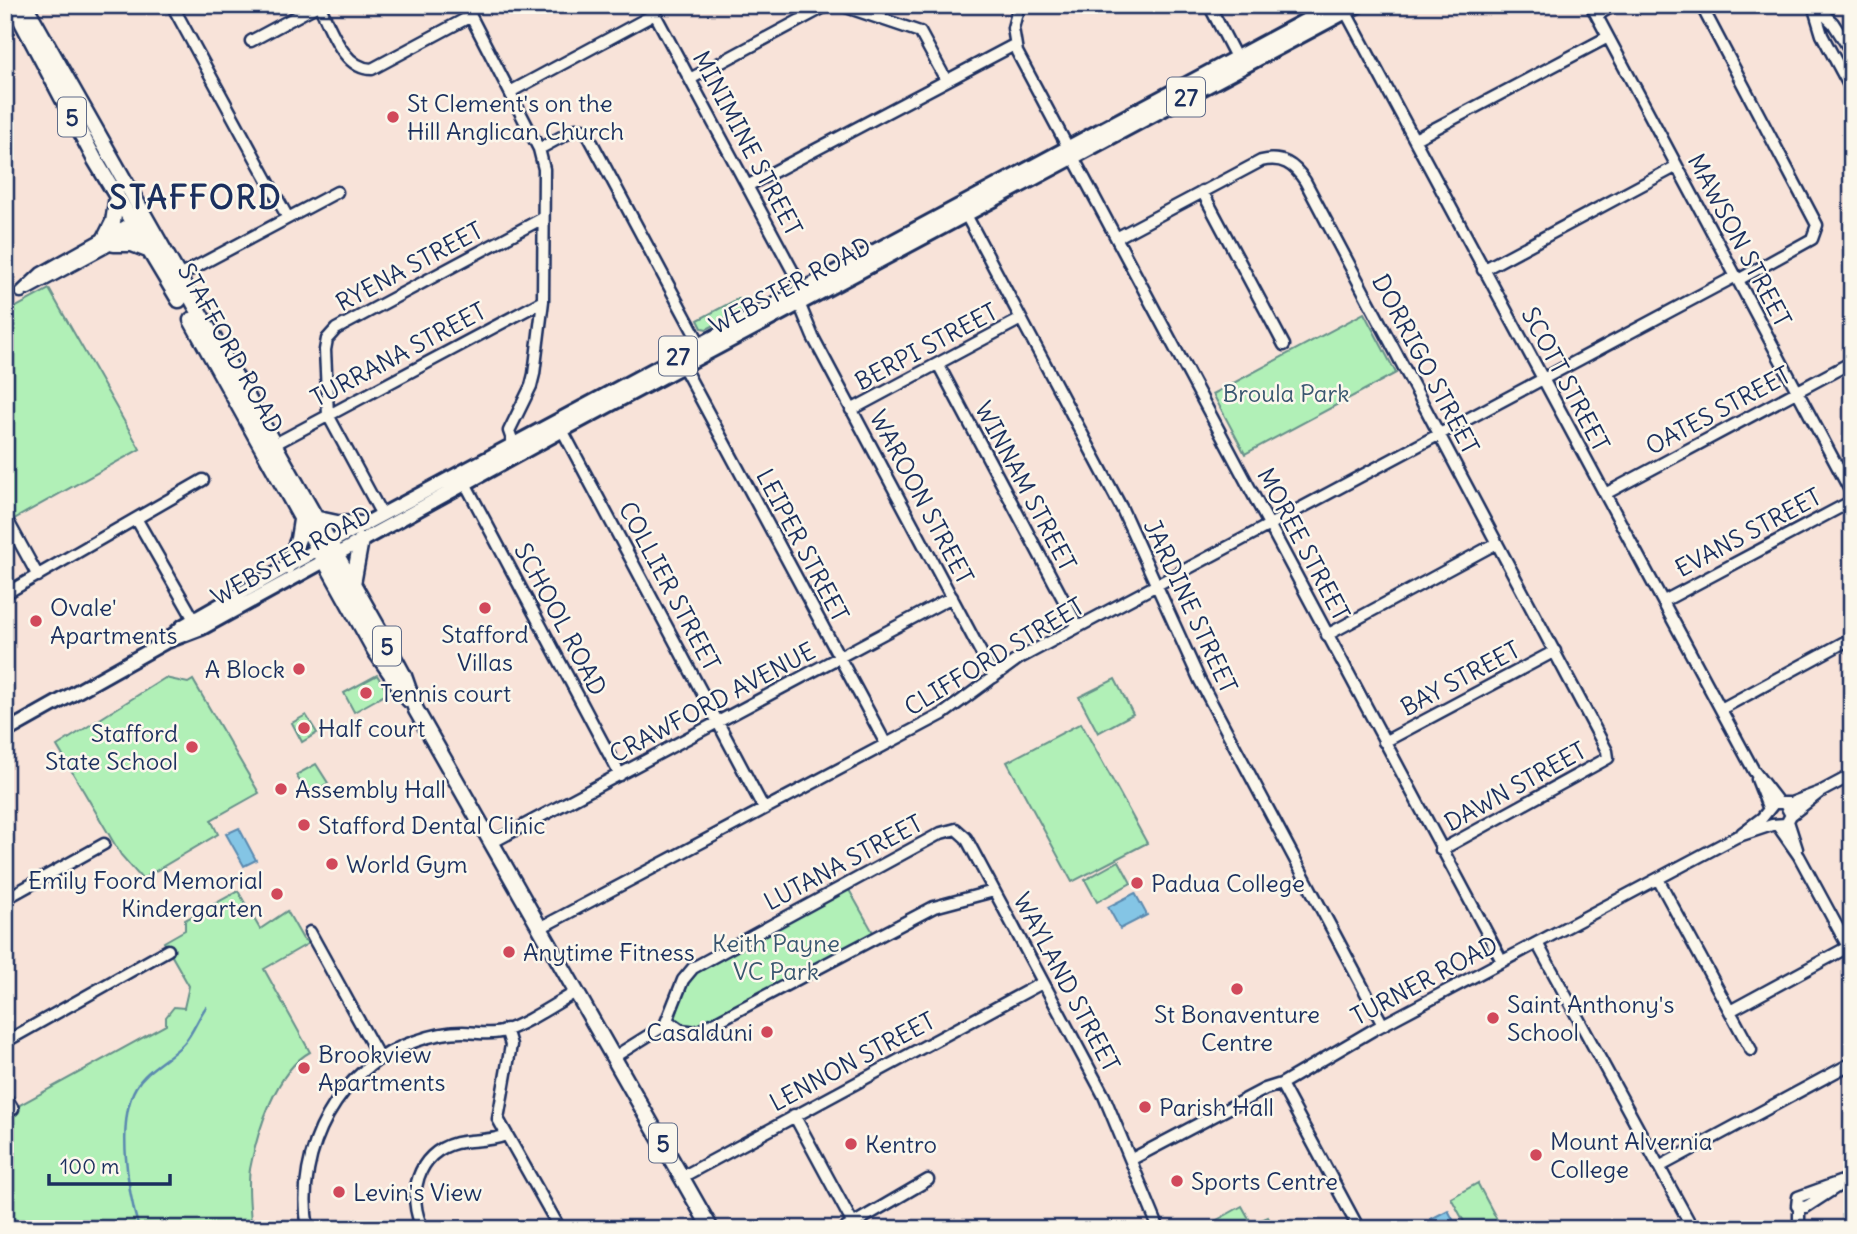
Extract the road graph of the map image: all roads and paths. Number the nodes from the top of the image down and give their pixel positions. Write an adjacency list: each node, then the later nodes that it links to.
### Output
1 (13, 5): 35 (highway, STAFFORD ROAD / 5)
2 (25, 5): 39 (highway, STAFFORD ROAD / 5)
3 (172, 5): 37 (street)
4 (319, 5): 18 (street); 20 (street)
5 (465, 5): 18 (street)
6 (828, 5): 24 (street)
7 (840, 5): 25 (street)
8 (1019, 5): 21 (street)
9 (1209, 5): 23 (street)
10 (1334, 5): 23 (main road, WEBSTER ROAD / 27)
11 (1359, 5): 15 (main road, WEBSTER ROAD / 27)
12 (1615, 5): 17 (street)
13 (1701, 5): 45 (street, CLIFFORD STREET)
14 (1814, 5): 22 (street); 26 (street)
15 (1344, 9): 23 (main road, WEBSTER ROAD / 27); 28 (street, SCOTT STREET)
16 (652, 10): 24 (street, MINIMINE STREET); 27 (street)
17 (1594, 10): 19 (street, MAWSON STREET)
18 (471, 16): 27 (street)
19 (1608, 37): 28 (street); 31 (street, MAWSON STREET)
20 (251, 41)
21 (1014, 45): 25 (street); 30 (street, MOREE STREET)
22 (1852, 53)
23 (1239, 62): 30 (main road, WEBSTER ROAD / 27)
24 (690, 79): 32 (street, MINIMINE STREET)
25 (946, 80): 32 (street)
26 (1852, 91)
27 (510, 92): 29 (street)
28 (1415, 139): 43 (street, SCOTT STREET)
29 (539, 149): 38 (street); 51 (street)
30 (1071, 152): 36 (main road, WEBSTER ROAD / 27); 40 (street, MOREE STREET)
31 (1677, 166): 43 (street); 45 (street, MAWSON STREET)
32 (747, 187): 46 (street, MINIMINE STREET)
33 (1202, 191): 40 (street, DORRIGO STREET); 52 (street); 61 (street, DORRIGO STREET)
34 (337, 192): 37 (street)
35 (117, 196): 39 (highway, STAFFORD ROAD / 5); 41 (highway)
36 (963, 209): 46 (main road, WEBSTER ROAD / 27); 49 (street, JARDINE STREET)
37 (288, 218): 44 (street)
38 (543, 218): 47 (street); 59 (street, RYENA STREET)
39 (140, 223): 41 (street); 42 (highway, STAFFORD ROAD / 5); 44 (highway, STAFFORD ROAD / 5)
40 (1118, 237): 74 (street, MOREE STREET)
41 (109, 241): 41 (street); 42 (highway)
42 (150, 251): 70 (highway, STAFFORD ROAD / 5)
43 (1483, 270): 56 (street, SCOTT STREET)
44 (177, 277): 62 (highway, STAFFORD ROAD / 5)
45 (1737, 278): 56 (street, CLIFFORD STREET); 57 (street, MAWSON STREET)
46 (800, 296): 48 (main road, WEBSTER ROAD / 27); 50 (street, WAROON STREET); 51 (main road, WEBSTER ROAD / 27)
47 (544, 301): 59 (street, TURRANA STREET); 63 (street)
48 (786, 310): 50 (street, WAROON STREET); 55 (main road, WEBSTER ROAD / 27)
49 (1021, 319): 54 (street, BERPI STREET); 81 (street, JARDINE STREET)
50 (813, 337): 58 (street, WAROON STREET)
51 (700, 344): 60 (main road, WEBSTER ROAD / 27)
52 (1284, 345)
53 (1852, 362): 57 (street, OATES STREET)
54 (937, 364): 58 (street, BERPI STREET); 86 (street, WINNAM STREET)
55 (683, 366): 60 (main road, WEBSTER ROAD / 27); 90 (street, LEIPER STREET)
56 (1543, 380): 61 (street, CLIFFORD STREET); 66 (street, SCOTT STREET)
57 (1797, 391): 66 (street, OATES STREET); 67 (street, MAWSON STREET)
58 (851, 410): 83 (street, WAROON STREET)
59 (328, 415): 62 (street, TURRANA STREET); 69 (street)
60 (560, 425): 63 (main road, WEBSTER ROAD / 27); 94 (street, COLLIER STREET)
61 (1440, 435): 74 (street, CLIFFORD STREET); 76 (street, DORRIGO STREET)
62 (273, 445): 70 (highway, STAFFORD ROAD / 5)
63 (515, 449): 65 (main road, WEBSTER ROAD / 27); 69 (main road, WEBSTER ROAD / 27)
64 (203, 480): 71 (street)
65 (465, 484): 75 (main road, WEBSTER ROAD / 27); 99 (street, SCHOOL ROAD)
66 (1605, 494): 84 (street, SCOTT STREET)
67 (1852, 494)
68 (1852, 500): 84 (street, EVANS STREET)
69 (382, 515): 72 (main road, WEBSTER ROAD / 27)
70 (307, 519): 72 (highway); 77 (highway, STAFFORD ROAD / 5); 78 (highway)
71 (137, 520): 79 (street); 85 (street)
72 (363, 524): 77 (main road, WEBSTER ROAD / 27)
73 (10, 525): 79 (street)
74 (1271, 525): 81 (street, CLIFFORD STREET); 87 (street, MOREE STREET)
75 (361, 540): 77 (main road, WEBSTER ROAD / 27); 80 (highway)
76 (1497, 543): 87 (street); 89 (street, DORRIGO STREET)
77 (327, 552): 78 (main road, WEBSTER ROAD); 80 (highway, STAFFORD ROAD / 5); 85 (main road, WEBSTER ROAD); 93 (highway, STAFFORD ROAD / 5)
78 (287, 567): 85 (main road, WEBSTER ROAD)
79 (38, 576): 82 (street)
80 (353, 584): 93 (highway, STAFFORD ROAD / 5)
81 (1156, 586): 86 (street, CLIFFORD STREET); 125 (street, JARDINE STREET)
82 (5, 594)
83 (952, 597): 90 (street, CRAWFORD AVENUE); 91 (street, WAROON STREET)
84 (1664, 601): 92 (street, SCOTT STREET)
85 (197, 624): 95 (main road, WEBSTER ROAD)
86 (1078, 627): 91 (street, CLIFFORD STREET)
87 (1328, 635): 96 (street, MOREE STREET)
88 (1852, 638): 92 (street)
89 (1555, 650): 96 (street, BAY STREET); 98 (street, DORRIGO STREET)
90 (839, 657): 94 (street, CRAWFORD AVENUE); 97 (street, LEIPER STREET)
91 (994, 677): 97 (street, CLIFFORD STREET)
92 (1721, 709): 102 (street, SCOTT STREET)
93 (416, 710): 108 (highway, STAFFORD ROAD / 5)
94 (718, 721): 99 (street, CRAWFORD AVENUE); 103 (street, COLLIER STREET)
95 (5, 732)
96 (1384, 743): 110 (street, MOREE STREET)
97 (886, 744): 103 (street, CLIFFORD STREET)
98 (1608, 758): 110 (street, DAWN STREET)
99 (620, 775): 108 (street, CRAWFORD AVENUE)
100 (1852, 775): 101 (street, TURNER ROAD)
101 (1820, 792): 102 (street, TURNER ROAD); 104 (street, TURNER ROAD)
102 (1774, 807): 104 (street); 105 (street); 107 (street, TURNER ROAD)
103 (764, 808): 115 (street, CLIFFORD STREET)
104 (1790, 818): 105 (street, TURNER ROAD); 111 (street)
105 (1775, 826): 107 (street, TURNER ROAD); 111 (street)
106 (956, 829): 113 (street, WAYLAND STREET); 124 (street, LUTANA STREET)
107 (1736, 837): 112 (street, TURNER ROAD)
108 (491, 843): 115 (highway, STAFFORD ROAD / 5)
109 (104, 844): 114 (street)
110 (1441, 850): 120 (street, MOREE STREET)
111 (1799, 856): 119 (street)
112 (1658, 879): 117 (street, TURNER ROAD); 123 (street)
113 (994, 891): 121 (street, WAYLAND STREET); 124 (street)
114 (5, 899)
115 (540, 928): 122 (highway, STAFFORD ROAD / 5)
116 (310, 932): 130 (street)
117 (1537, 943): 120 (street, TURNER ROAD); 138 (street)
118 (168, 950): 127 (street)
119 (1850, 951): 123 (street)
120 (1502, 961): 125 (street, TURNER ROAD)
121 (1042, 983): 135 (street, LENNON STREET); 137 (street, WAYLAND STREET)
122 (576, 992): 126 (street); 129 (highway, STAFFORD ROAD / 5)
123 (1730, 1010): 128 (street)
124 (668, 1021): 129 (street)
125 (1383, 1025): 132 (street, TURNER ROAD)
126 (506, 1029): 130 (street); 136 (street)
127 (5, 1042)
128 (1751, 1050)
129 (614, 1057): 139 (highway, STAFFORD ROAD / 5)
130 (380, 1059): 143 (street)
131 (1852, 1063): 138 (street)
132 (1281, 1084): 137 (street, TURNER ROAD); 148 (street)
133 (5, 1096): 134 (street)
134 (13, 1109)
135 (794, 1115): 139 (street, LENNON STREET); 142 (street)
136 (506, 1135): 144 (street); 145 (street)
137 (1132, 1159): 147 (street, WAYLAND STREET)
138 (1659, 1167): 149 (street)
139 (682, 1177): 146 (highway, STAFFORD ROAD / 5)
140 (1850, 1178): 150 (street)
141 (928, 1180): 142 (street)
142 (849, 1226)
143 (308, 1229)
144 (423, 1229)
145 (559, 1229)
146 (711, 1229)
147 (1159, 1229)
148 (1359, 1229)
149 (1693, 1229)
150 (1799, 1229)

